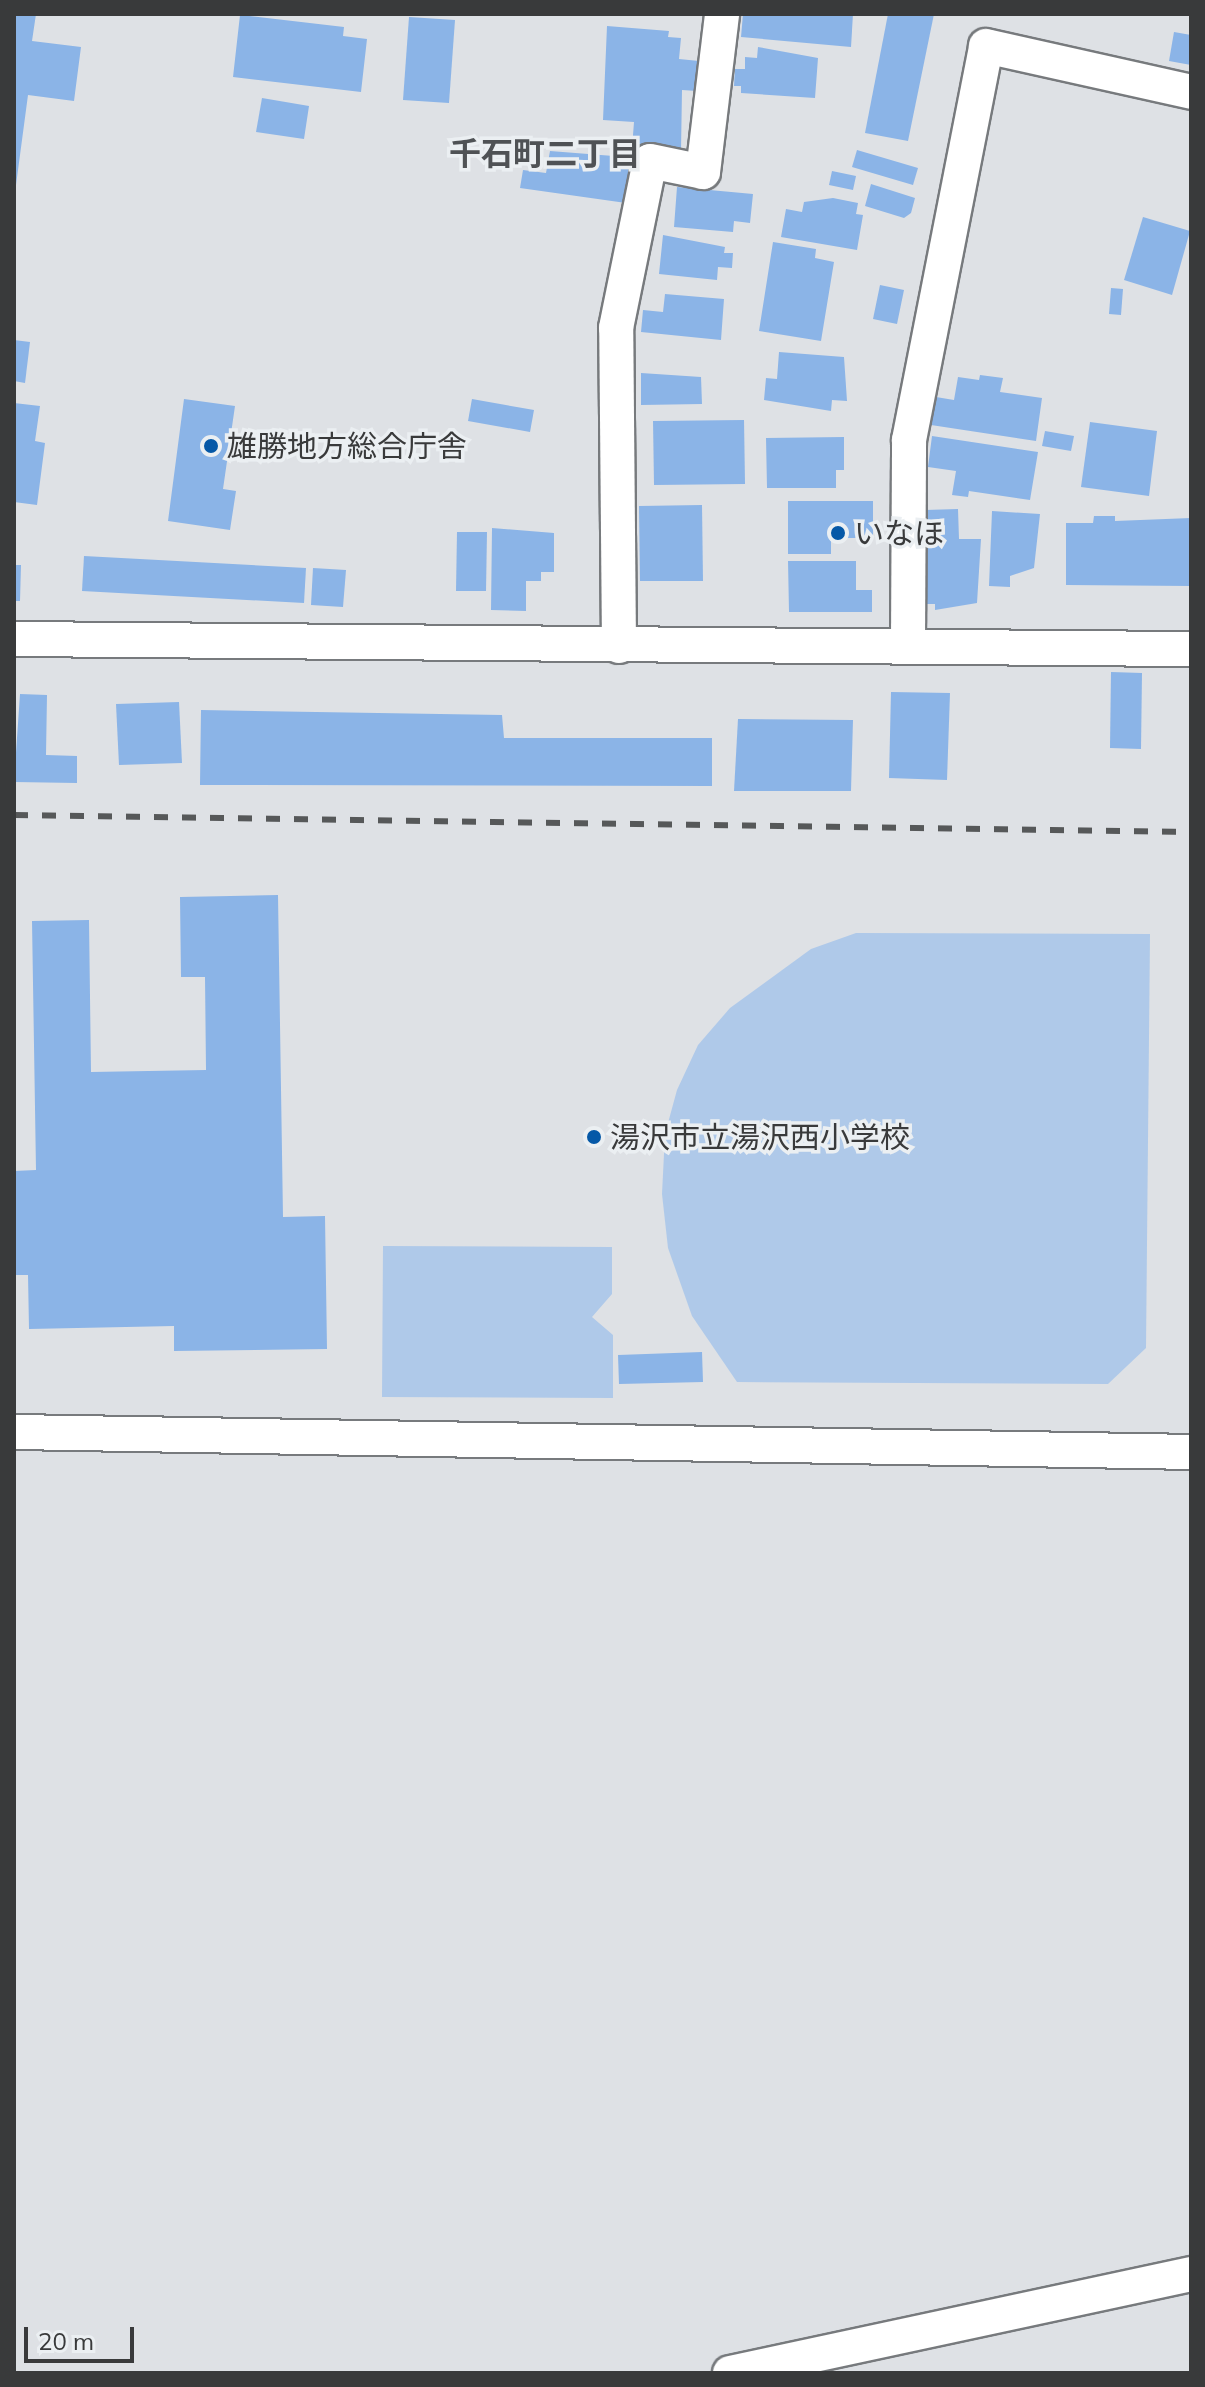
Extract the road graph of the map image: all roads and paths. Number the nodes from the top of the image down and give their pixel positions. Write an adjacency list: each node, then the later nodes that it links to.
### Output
1 (722, 14): 5 (street)
2 (1191, 92): 4 (street)
3 (14, 639): 5 (street)
4 (908, 643): 5 (street); 6 (street)
5 (619, 646)
6 (1191, 649)
7 (14, 1432): 8 (street)
8 (1191, 1452)
9 (1191, 2274): 10 (street)
10 (730, 2373)

